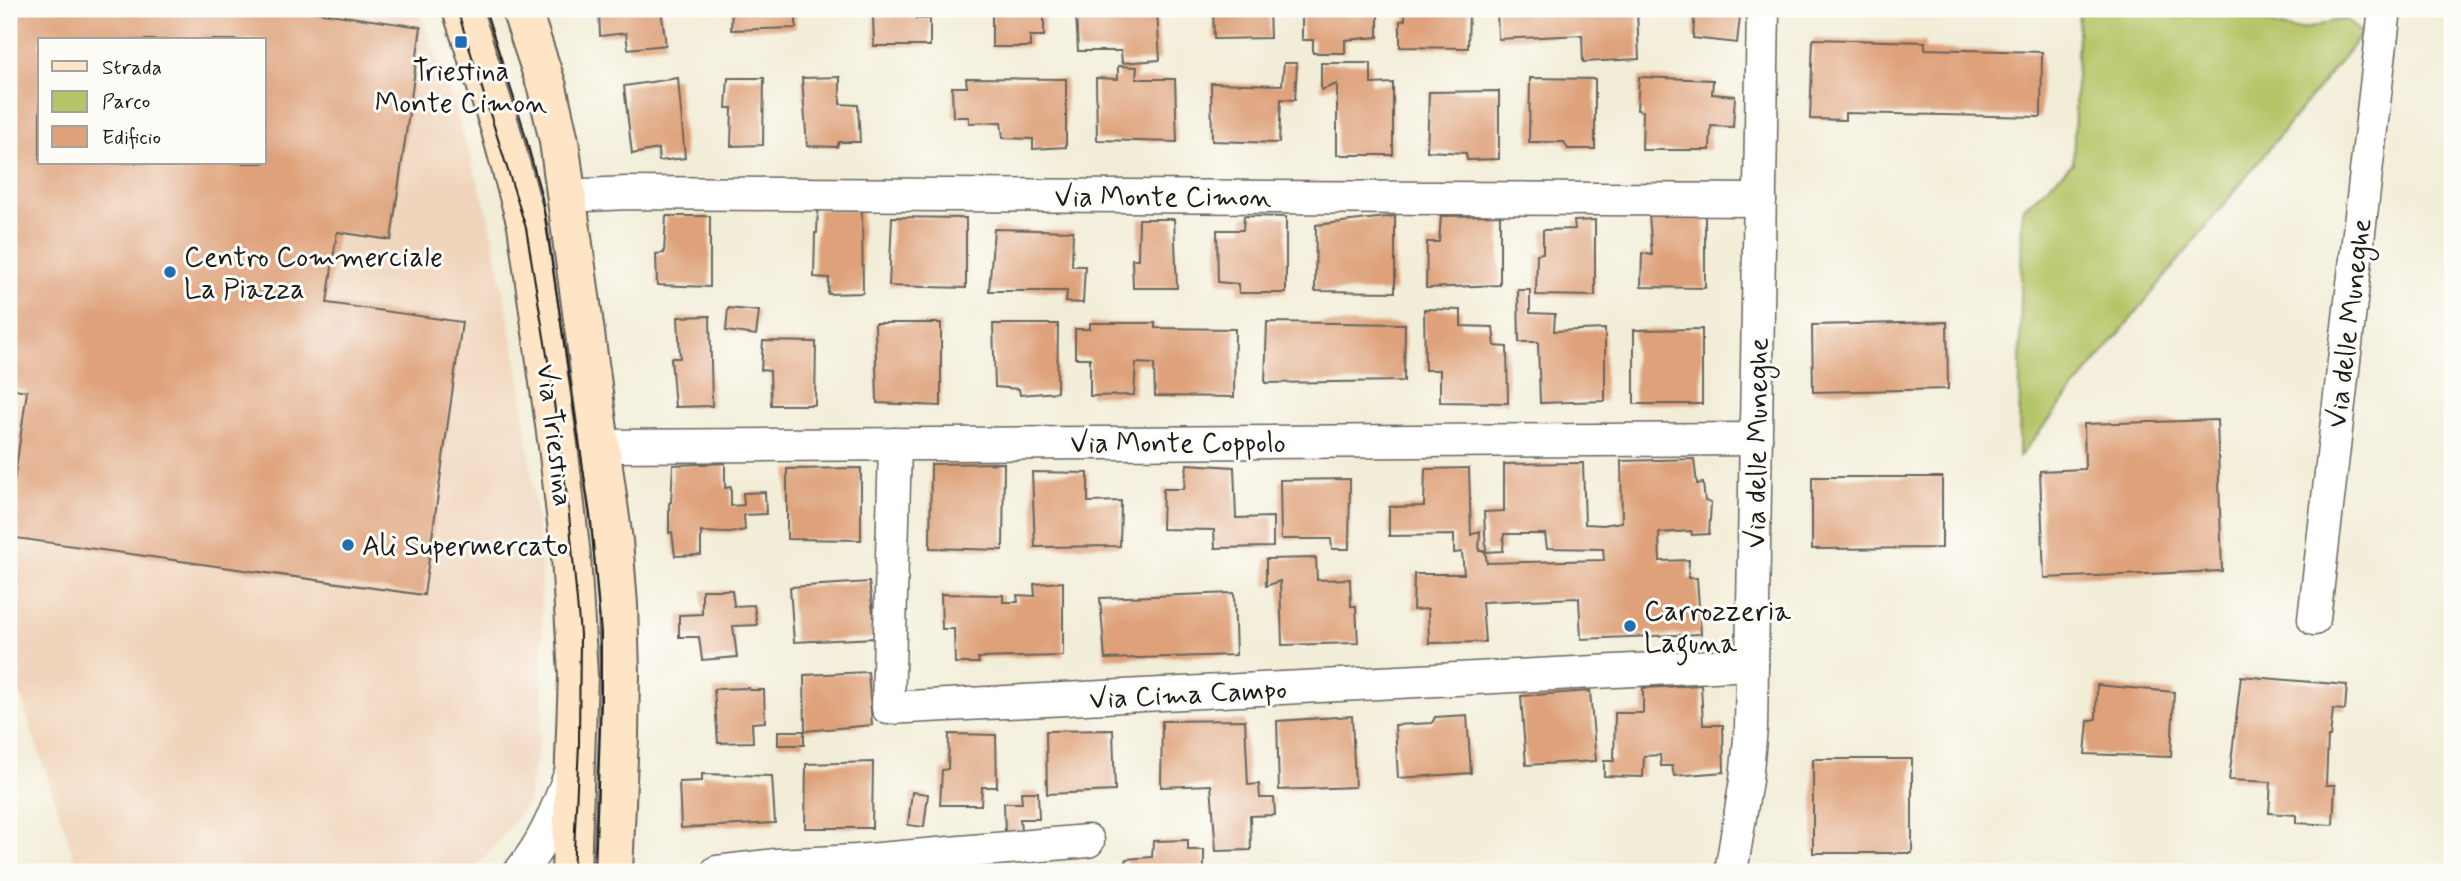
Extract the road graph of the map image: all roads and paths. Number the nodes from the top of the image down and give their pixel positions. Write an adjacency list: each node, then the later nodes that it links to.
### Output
1 (462, 9): 12 (street, Via Triestina)
2 (521, 9): 5 (street, Via Triestina)
3 (1764, 10): 6 (street, Via delle Muneghe)
4 (2377, 13): 10 (street, Via delle Muneghe)
5 (566, 196): 6 (street, Via Monte Cimon); 9 (street, Via Triestina)
6 (1760, 200): 7 (street, Via delle Muneghe)
7 (1756, 439): 8 (street, Via Monte Coppolo); 11 (street, Via delle Muneghe)
8 (895, 444): 9 (street, Via Monte Coppolo); 11 (street, Via Cima Campo)
9 (600, 446): 16 (street, Via Triestina)
10 (2314, 619)
11 (1752, 664): 18 (street, Via delle Muneghe)
12 (576, 760): 14 (street); 15 (street, Via Triestina)
13 (1088, 841): 17 (street)
14 (520, 872)
15 (571, 872)
16 (612, 872)
17 (717, 872)
18 (1731, 872)

